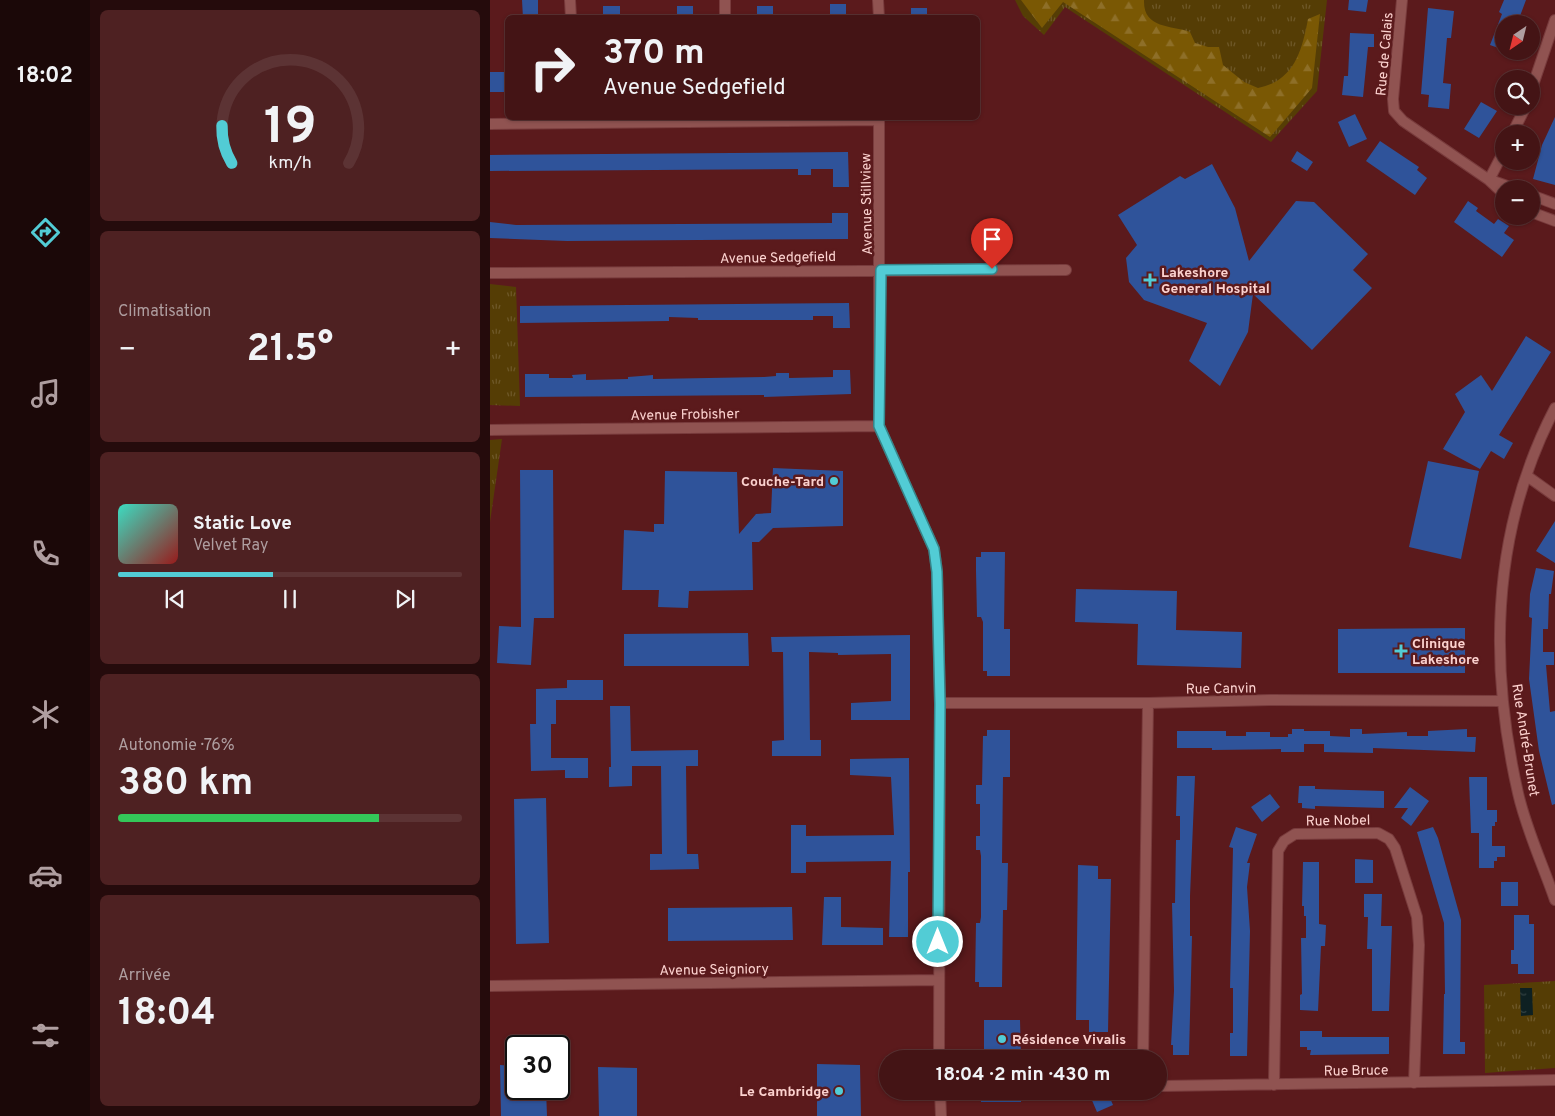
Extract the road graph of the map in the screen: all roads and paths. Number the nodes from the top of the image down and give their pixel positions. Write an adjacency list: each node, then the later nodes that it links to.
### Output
1 (570, 0): 5 (street)
2 (725, 0): 6 (street)
3 (878, 0): 7 (street)
4 (1402, 0): 15 (street, Rue de Calais)
5 (570, 15)
6 (725, 15)
7 (879, 15)
8 (1555, 20): 9 (street)
9 (1538, 70)
10 (571, 120): 11 (street); 13 (street)
11 (725, 120)
12 (879, 120): 22 (street, Avenue Stillview)
13 (490, 124)
14 (1495, 170): 15 (street)
15 (1490, 180): 16 (street, Rue de Calais); 17 (street, Rue de Calais)
16 (1495, 182)
17 (1495, 185)
18 (1540, 198): 19 (street)
19 (1555, 204)
20 (1540, 215): 21 (street)
21 (1555, 221)
22 (881, 270): 23 (street, Avenue Sedgefield); 24 (street, Avenue Sedgefield); 26 (street, Avenue Stillview)
23 (1066, 270)
24 (490, 273)
25 (1555, 408): 28 (street, Rue André-Brunet)
26 (879, 426): 27 (street, Avenue Frobisher); 32 (street, Avenue Stillview)
27 (490, 430)
28 (1527, 476): 29 (street); 30 (street, Rue André-Brunet)
29 (1555, 496)
30 (1503, 701): 31 (street, Rue Canvin); 33 (street, Rue André-Brunet)
31 (1148, 703): 32 (street, Rue Canvin); 37 (street)
32 (940, 704): 34 (street, Avenue Stillview)
33 (1555, 900)
34 (938, 980): 35 (street, Avenue Seigniory); 36 (street, Avenue Stillview)
35 (490, 986)
36 (939, 1050)
37 (1143, 1050)
38 (1555, 1080): 39 (street, Rue Bruce)
39 (1414, 1083): 40 (street, Rue Bruce); 40 (street, Rue Nobel)
40 (1274, 1085): 41 (street, Rue Bruce)
41 (1167, 1086)
42 (940, 1100): 43 (street)
43 (941, 1116)

